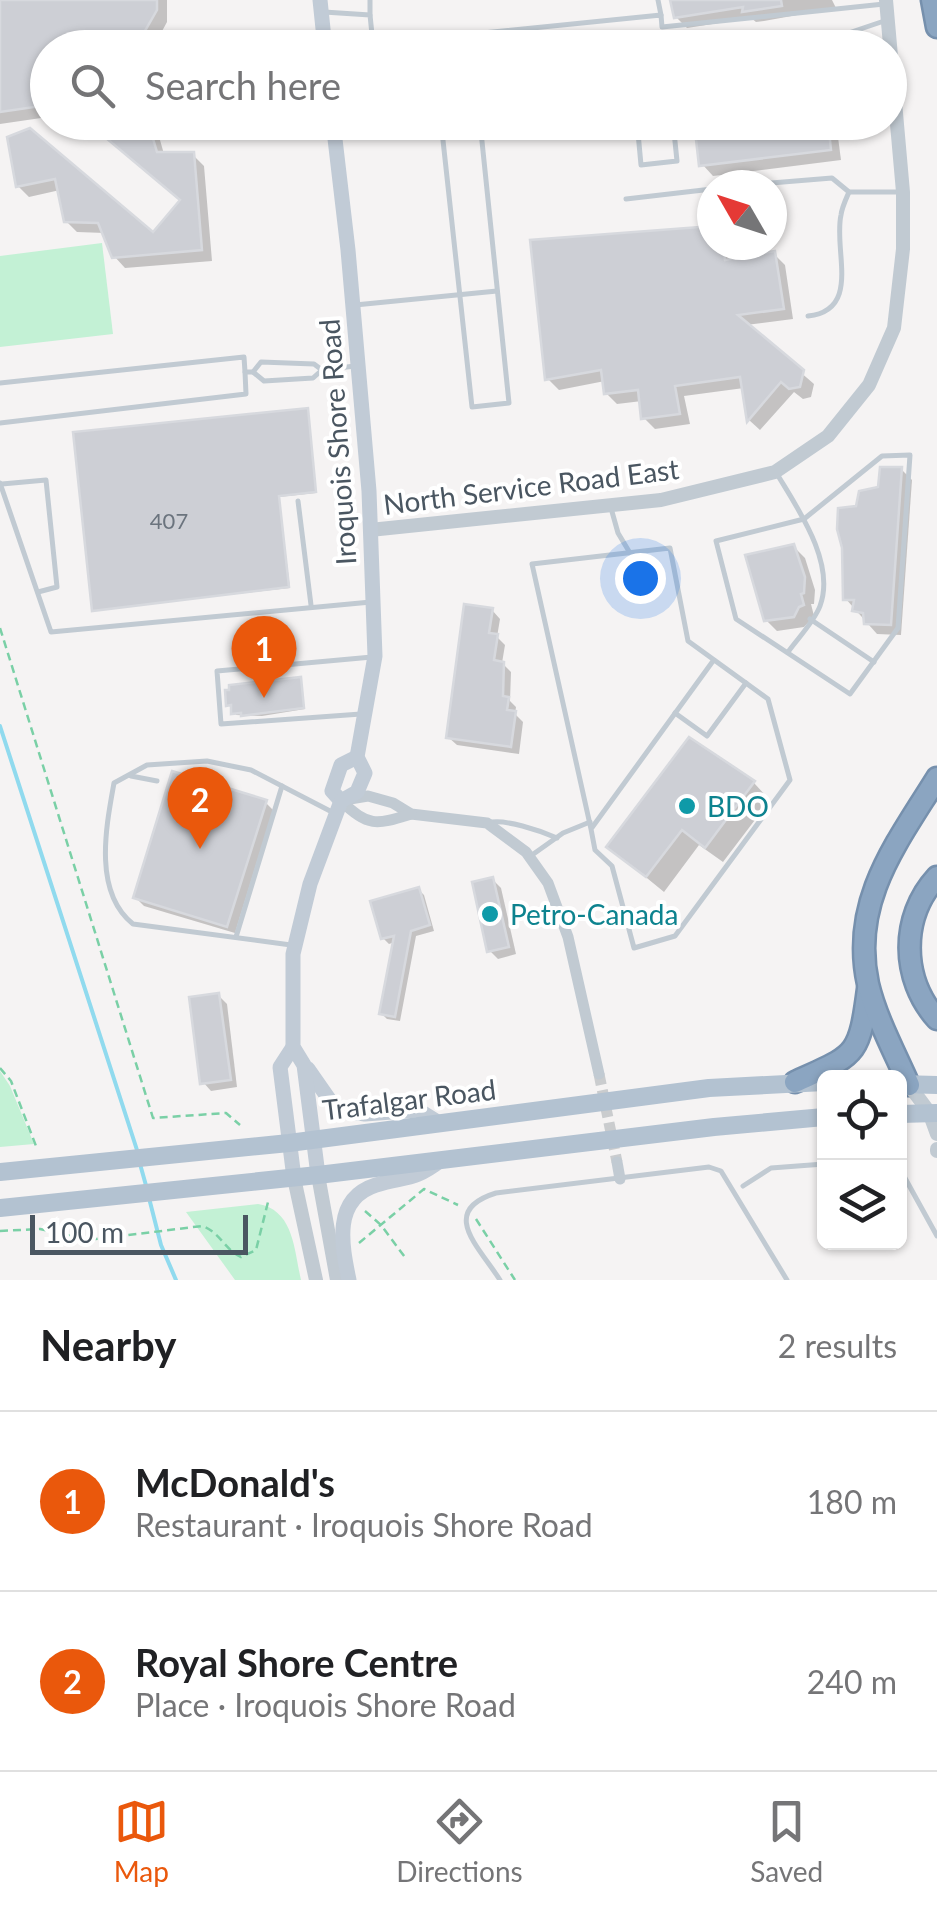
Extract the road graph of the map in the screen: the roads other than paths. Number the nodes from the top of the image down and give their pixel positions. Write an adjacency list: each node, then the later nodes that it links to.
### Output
1 (370, 0): 6 (lane)
2 (658, 0): 7 (lane)
3 (932, 0): 8 (highway)
4 (321, 6): 6 (lane)
5 (887, 8): 7 (lane); 11 (lane)
6 (370, 15): 9 (lane)
7 (660, 15): 10 (lane)
8 (937, 27)
9 (372, 30)
10 (512, 30)
11 (846, 30)
12 (335, 140): 25 (main road, Iroquois Shore Road)
13 (443, 140): 24 (lane)
14 (482, 140): 23 (lane)
15 (639, 140): 16 (lane)
16 (675, 140)
17 (898, 140): 21 (street, North Service Road East)
18 (787, 182): 20 (lane)
19 (697, 191): 22 (lane)
20 (849, 192): 21 (lane); 26 (lane)
21 (903, 192): 33 (street, North Service Road East)
22 (626, 199)
23 (497, 291): 24 (lane); 24 (lane)
24 (459, 294): 25 (lane)
25 (352, 305): 27 (main road, Iroquois Shore Road)
26 (808, 316)
27 (356, 366): 28 (lane); 38 (main road, Iroquois Shore Road)
28 (322, 370): 30 (lane); 30 (lane)
29 (245, 372): 30 (lane); 31 (lane); 32 (lane)
30 (253, 372)
31 (0, 383)
32 (0, 423)
33 (775, 472): 36 (street, North Service Road East); 37 (lane)
34 (0, 484): 40 (lane); 40 (lane)
35 (298, 501): 42 (lane)
36 (610, 505): 38 (street, North Service Road East); 39 (lane)
37 (804, 519): 43 (lane); 44 (lane); 47 (lane)
38 (370, 530): 41 (main road, Iroquois Shore Road)
39 (630, 553): 46 (lane); 59 (lane)
40 (38, 592): 42 (lane)
41 (374, 602): 42 (lane); 45 (main road, Iroquois Shore Road)
42 (310, 606)
43 (810, 620): 44 (lane); 47 (lane)
44 (788, 653): 47 (lane)
45 (375, 656): 50 (main road, Iroquois Shore Road); 50 (lane)
46 (713, 661): 48 (lane); 49 (lane)
47 (874, 662)
48 (746, 683): 49 (lane); 59 (lane)
49 (675, 713): 59 (lane)
50 (366, 714): 51 (main road, Iroquois Shore Road)
51 (357, 757): 56 (main road, Iroquois Shore Road); 56 (main road, Iroquois Shore Road)
52 (128, 775): 54 (lane); 55 (lane); 63 (lane)
53 (937, 778): 65 (highway)
54 (157, 782)
55 (282, 786): 56 (lane); 63 (lane)
56 (338, 807): 57 (street); 57 (street); 64 (main road, Iroquois Shore Road)
57 (411, 814): 58 (street)
58 (487, 824): 60 (lane); 61 (street)
59 (591, 826): 60 (lane)
60 (557, 838): 61 (lane)
61 (530, 857): 70 (street)
62 (937, 877): 66 (highway)
63 (236, 938): 64 (lane)
64 (294, 946): 67 (main road, Iroquois Shore Road)
65 (868, 987): 69 (highway); 71 (highway)
66 (937, 1019)
67 (293, 1047): 68 (main road); 82 (main road, Iroquois Shore Road)
68 (304, 1065): 79 (main road); 81 (main road)
69 (899, 1070)
70 (599, 1074)
71 (795, 1082): 72 (main road, Trafalgar Road); 79 (main road, Trafalgar Road)
72 (817, 1082)
73 (907, 1084): 74 (main road)
74 (937, 1085)
75 (907, 1087): 76 (street)
76 (933, 1113): 77 (main road); 80 (street)
77 (907, 1114)
78 (817, 1118): 83 (main road)
79 (439, 1123): 81 (main road, Trafalgar Road)
80 (937, 1134)
81 (314, 1139): 82 (main road, Trafalgar Road); 87 (main road)
82 (288, 1142): 86 (main road, Trafalgar Road); 88 (main road, Iroquois Shore Road)
83 (441, 1160): 87 (main road); 96 (main road)
84 (618, 1162): 89 (street)
85 (817, 1165): 91 (lane)
86 (0, 1172)
87 (318, 1175): 88 (main road); 95 (street)
88 (294, 1178): 92 (main road); 94 (street)
89 (620, 1179): 97 (lane); 98 (lane)
90 (907, 1181): 93 (lane)
91 (742, 1186)
92 (0, 1208)
93 (937, 1235)
94 (316, 1280)
95 (337, 1280)
96 (348, 1280)
97 (500, 1280)
98 (787, 1280)

